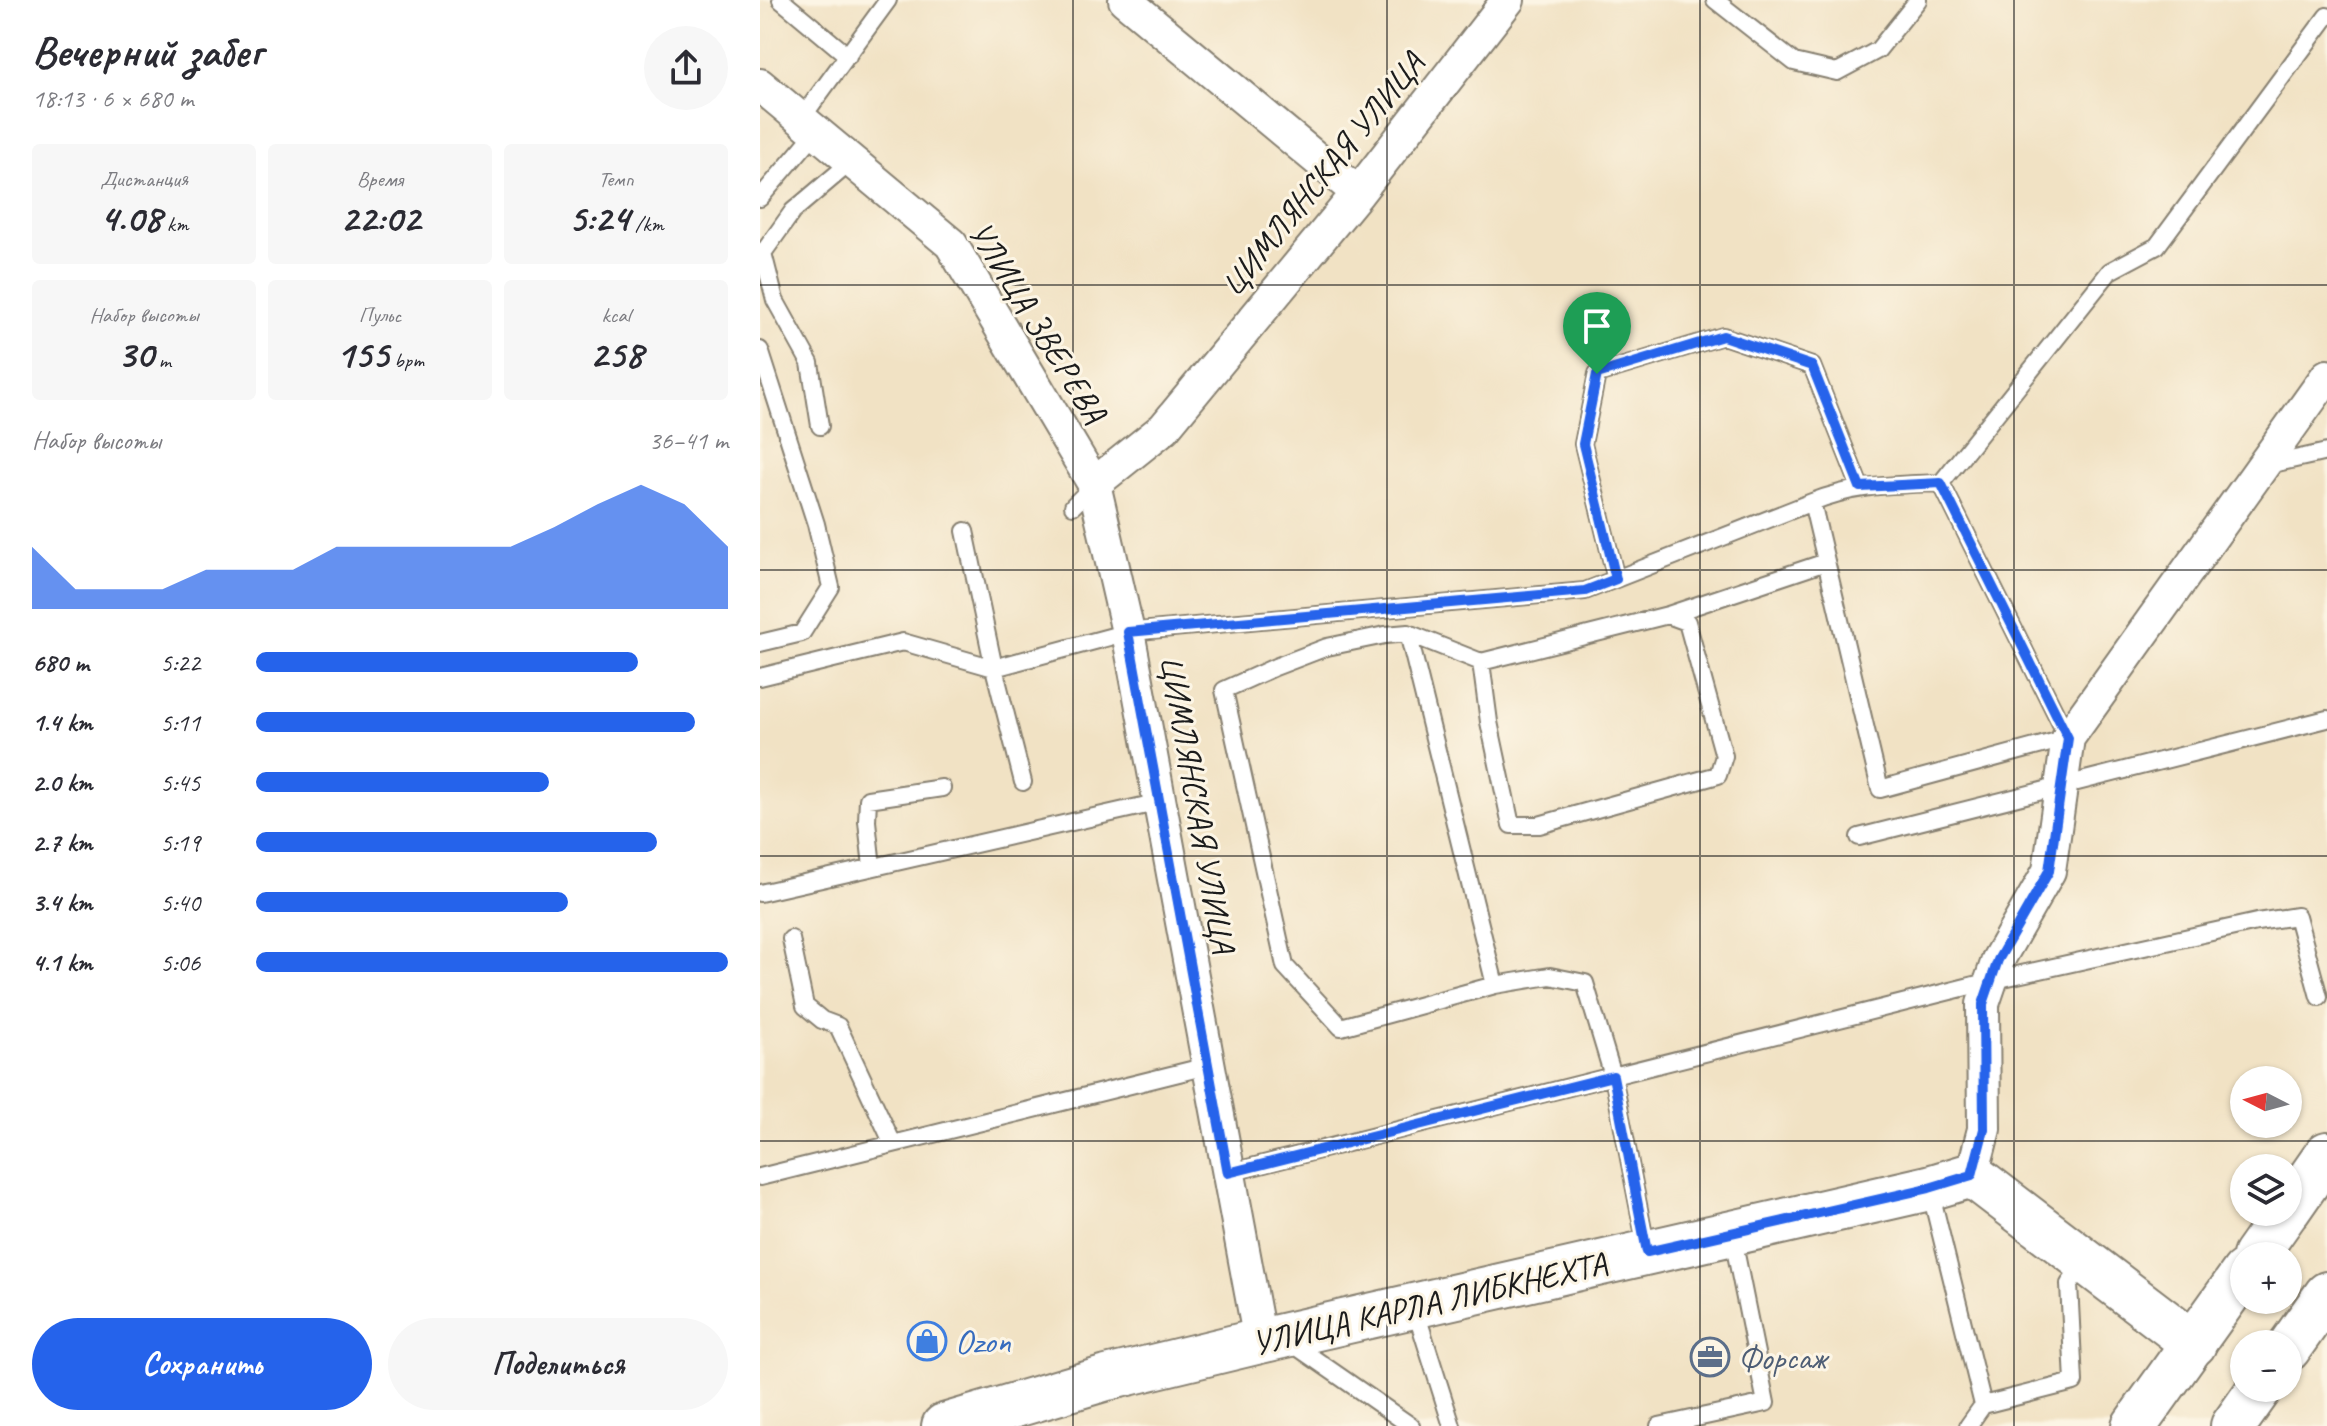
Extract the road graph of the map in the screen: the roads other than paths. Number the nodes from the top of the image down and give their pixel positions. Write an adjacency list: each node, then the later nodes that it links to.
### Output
1 (781, 0): 8 (lane)
2 (888, 0): 8 (lane)
3 (1125, 0): 12 (street)
4 (1508, 0): 12 (street, ЦИМЛЯНСКАЯ УЛИЦА)
5 (1715, 0): 6 (lane)
6 (1918, 0)
7 (2327, 16): 19 (lane)
8 (848, 56): 10 (lane)
9 (760, 85): 10 (street, УЛИЦА ЗВЕРЕВА)
10 (809, 125): 11 (street, УЛИЦА ЗВЕРЕВА); 13 (lane)
11 (852, 161): 16 (lane); 21 (street, УЛИЦА ЗВЕРЕВА)
12 (1358, 193): 21 (street, ЦИМЛЯНСКАЯ УЛИЦА)
13 (760, 198)
14 (760, 350): 29 (lane)
15 (2327, 376): 18 (street)
16 (820, 426)
17 (2327, 452): 18 (lane)
18 (2262, 466): 34 (street)
19 (1941, 483): 20 (lane); 34 (lane)
20 (1860, 487): 22 (lane); 25 (lane)
21 (1083, 495): 27 (street, ЦИМЛЯНСКАЯ УЛИЦА)
22 (1812, 502): 24 (lane); 25 (lane)
23 (965, 531): 31 (lane)
24 (1826, 562): 26 (lane); 34 (lane)
25 (1616, 579): 27 (lane)
26 (1668, 615): 30 (lane); 30 (lane)
27 (1128, 632): 31 (lane); 38 (street, ЦИМЛЯНСКАЯ УЛИЦА)
28 (1408, 633): 30 (lane); 44 (lane); 44 (lane)
29 (760, 643)
30 (1481, 662)
31 (994, 668): 32 (lane); 35 (lane)
32 (760, 677)
33 (2327, 719): 36 (lane)
34 (2068, 738): 36 (street)
35 (1023, 782)
36 (2061, 786): 39 (lane); 43 (street)
37 (942, 788): 40 (lane)
38 (1160, 802): 40 (lane); 46 (street, ЦИМЛЯНСКАЯ УЛИЦА)
39 (1859, 837)
40 (872, 867): 41 (lane)
41 (760, 893)
42 (791, 939): 48 (lane)
43 (1990, 981): 45 (lane); 47 (lane); 51 (street)
44 (1495, 985): 47 (lane)
45 (2319, 997)
46 (1207, 1066): 48 (lane); 50 (street, ЦИМЛЯНСКАЯ УЛИЦА)
47 (1613, 1076): 50 (lane); 56 (lane)
48 (893, 1144): 52 (lane)
49 (2327, 1154): 54 (street)
50 (1228, 1173): 62 (street, ЦИМЛЯНСКАЯ УЛИЦА)
51 (1972, 1175): 53 (street, УЛИЦА КАРЛА ЛИБКНЕХТА); 57 (street)
52 (760, 1177)
53 (1929, 1188): 55 (street, УЛИЦА КАРЛА ЛИБКНЕХТА); 65 (lane)
54 (2302, 1190)
55 (1732, 1233): 56 (street, УЛИЦА КАРЛА ЛИБКНЕХТА); 70 (lane)
56 (1647, 1252): 60 (street, УЛИЦА КАРЛА ЛИБКНЕХТА)
57 (2085, 1263): 63 (street); 65 (lane)
58 (2230, 1292): 63 (street)
59 (2327, 1294): 61 (street)
60 (1414, 1306): 62 (street, УЛИЦА КАРЛА ЛИБКНЕХТА); 69 (lane)
61 (2301, 1330)
62 (1271, 1339): 66 (street, УЛИЦА КАРЛА ЛИБКНЕХТА); 68 (lane)
63 (2194, 1344): 72 (street)
64 (2250, 1402): 73 (street)
65 (1983, 1405): 71 (lane)
66 (1006, 1417): 67 (street, УЛИЦА КАРЛА ЛИБКНЕХТА)
67 (944, 1426)
68 (1411, 1426)
69 (1452, 1426)
70 (1659, 1426)
71 (1968, 1426)
72 (2134, 1426)
73 (2233, 1426)

